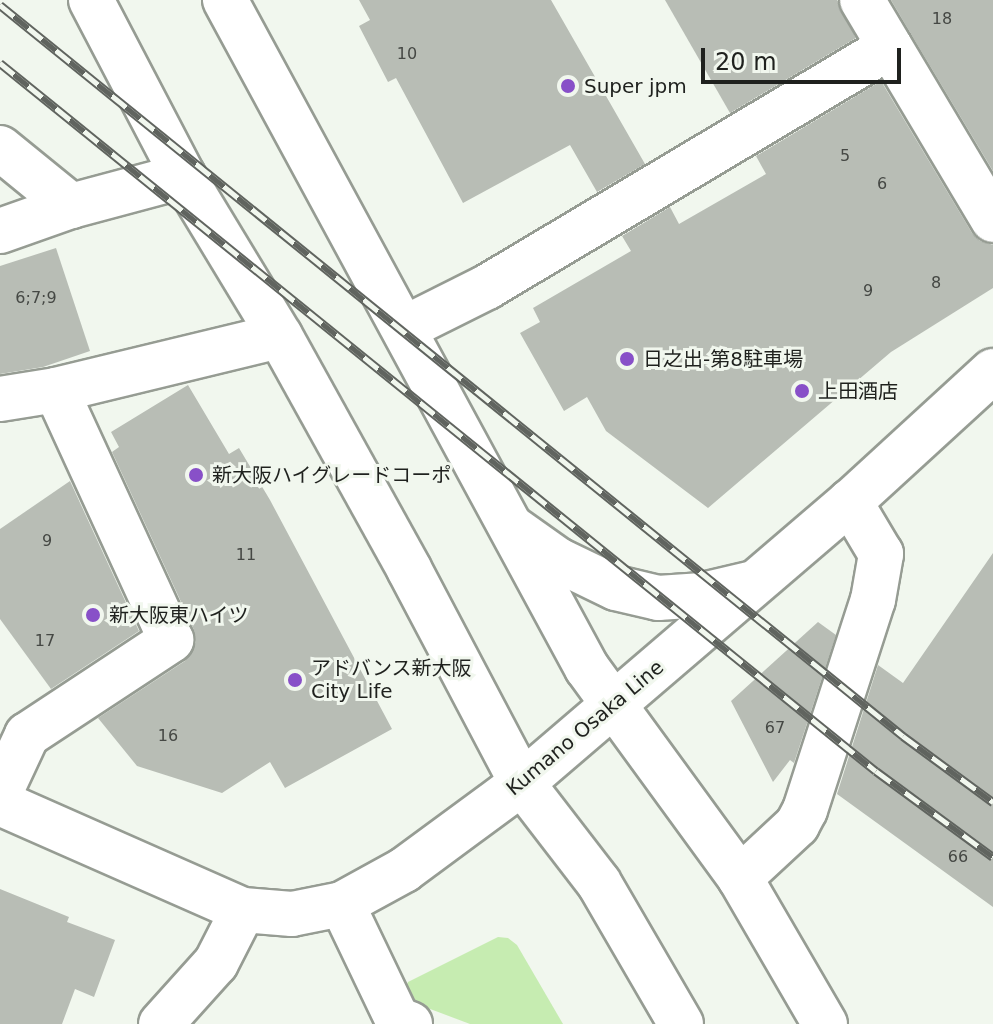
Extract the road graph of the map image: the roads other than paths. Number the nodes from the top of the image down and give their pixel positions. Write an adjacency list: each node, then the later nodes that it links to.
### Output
1 (91, 0): 6 (street)
2 (225, 0): 10 (street)
3 (862, 0): 4 (street)
4 (890, 47): 8 (street); 10 (street)
5 (0, 148): 7 (street)
6 (183, 176): 7 (street); 11 (street)
7 (71, 206): 9 (street)
8 (993, 220)
9 (0, 231)
10 (405, 328): 16 (street)
11 (280, 336): 13 (street); 19 (street)
12 (993, 371): 15 (street, Kumano Osaka Line)
13 (56, 390): 14 (street); 20 (street)
14 (0, 399)
15 (850, 502): 17 (street, Kumano Osaka Line); 22 (street)
16 (506, 522): 17 (street); 18 (street)
17 (758, 582): 18 (street, Kumano Osaka Line)
18 (614, 704): 19 (street, Kumano Osaka Line); 22 (street)
19 (522, 783): 23 (street, Kumano Osaka Line); 27 (street)
20 (0, 793)
21 (0, 803): 24 (street, Kumano Osaka Line)
22 (740, 878): 28 (street)
23 (342, 904): 24 (street, Kumano Osaka Line); 26 (street)
24 (243, 910): 25 (street)
25 (161, 1024)
26 (410, 1024)
27 (681, 1024)
28 (825, 1024)

